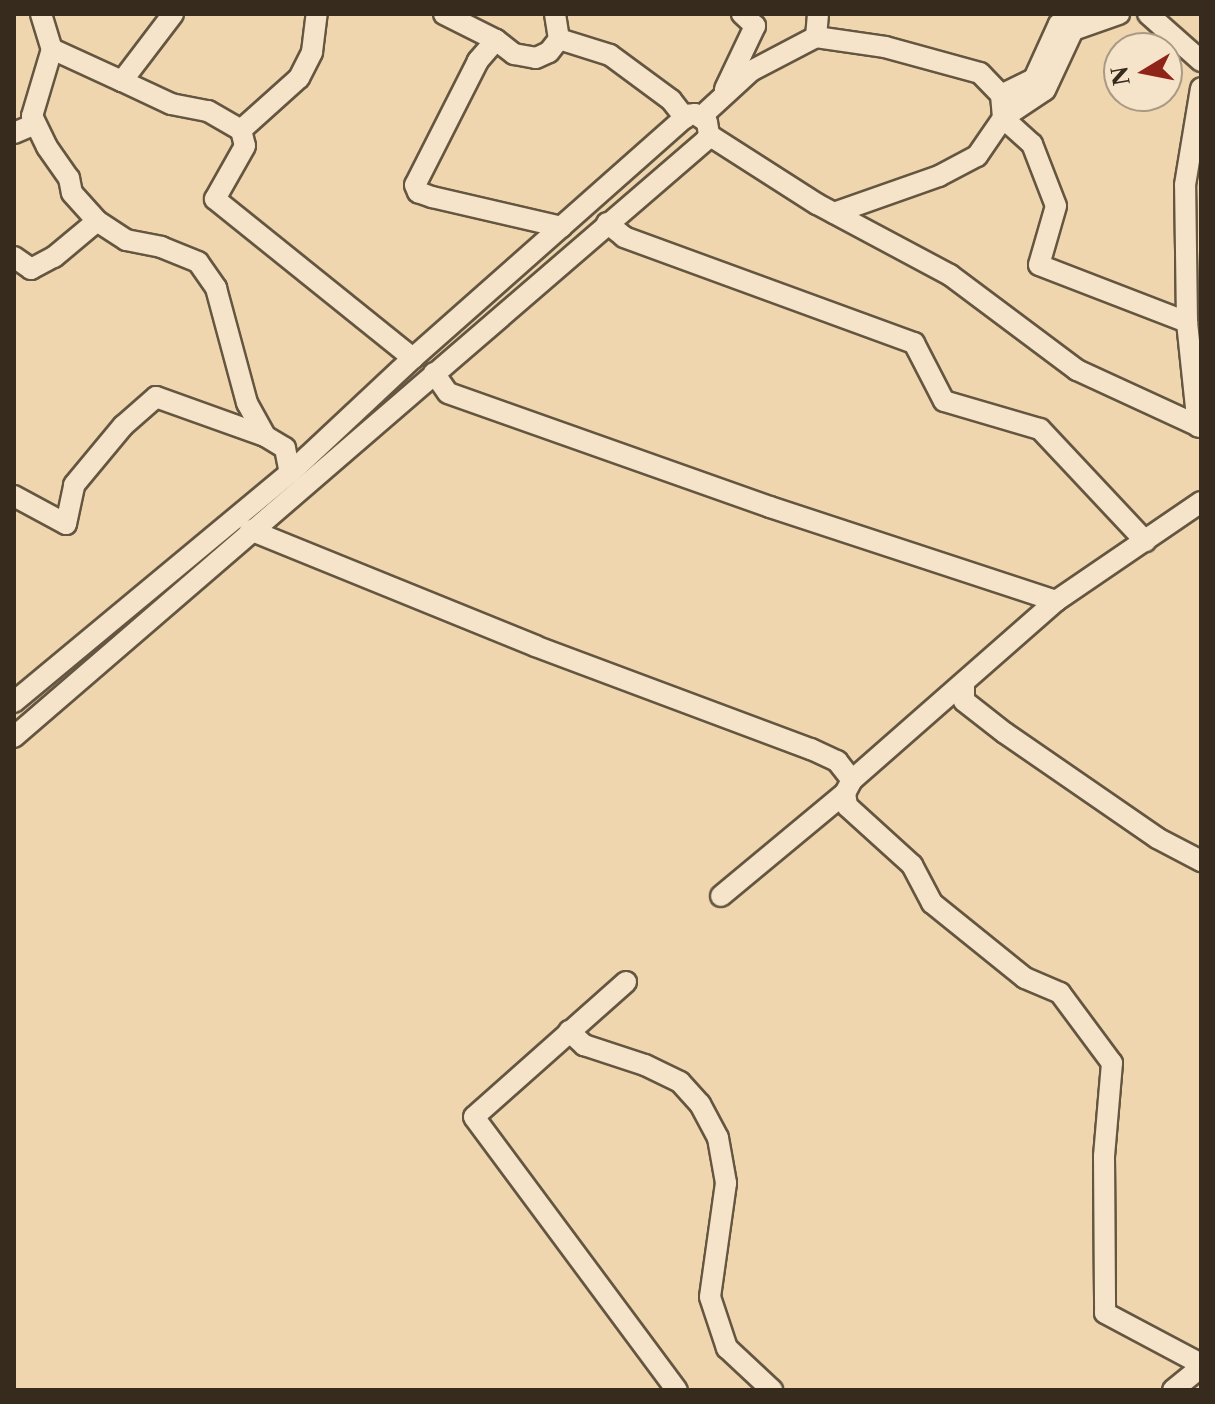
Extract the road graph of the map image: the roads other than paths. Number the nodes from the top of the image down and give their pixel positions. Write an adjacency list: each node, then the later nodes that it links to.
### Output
1 (41, 14): 14 (street)
2 (173, 14): 16 (street)
3 (317, 14): 23 (street)
4 (444, 14): 13 (street)
5 (555, 14): 12 (street)
6 (742, 14): 19 (street)
7 (818, 14): 11 (street)
8 (1077, 14): 18 (street)
9 (1119, 14): 20 (street)
10 (1148, 14): 15 (street)
11 (816, 37): 18 (street); 19 (street)
12 (559, 39): 13 (street); 21 (street)
13 (496, 40): 28 (street)
14 (52, 49): 16 (street); 22 (street)
15 (1201, 61)
16 (122, 81): 23 (street)
17 (1201, 88): 30 (street)
18 (1001, 95): 20 (street)
19 (720, 100): 21 (street)
20 (1003, 118): 25 (street); 30 (street)
21 (699, 123): 25 (street); 27 (street); 28 (street)
22 (35, 124): 24 (street); 26 (street)
23 (241, 130): 31 (street)
24 (14, 133)
25 (834, 213): 33 (street)
26 (97, 221): 29 (street); 34 (street)
27 (607, 223): 32 (street); 39 (street)
28 (562, 227): 31 (street)
29 (14, 257)
30 (1187, 322): 33 (street)
31 (413, 358): 35 (street)
32 (434, 373): 38 (street); 40 (street)
33 (1200, 426)
34 (265, 436): 35 (street); 36 (street)
35 (290, 473): 42 (street)
36 (14, 496)
37 (1201, 502): 39 (street)
38 (250, 530): 43 (street); 44 (street)
39 (1145, 541): 40 (street)
40 (1056, 601): 41 (street)
41 (964, 685): 44 (street); 45 (street)
42 (17, 695)
43 (14, 737)
44 (848, 786): 46 (street); 49 (street)
45 (1201, 861)
46 (721, 896)
47 (626, 982): 48 (street)
48 (569, 1031): 51 (street); 52 (street)
49 (1201, 1366): 53 (street)
50 (1201, 1381): 54 (street)
51 (677, 1390)
52 (772, 1390)
53 (1173, 1390)
54 (1190, 1390)

